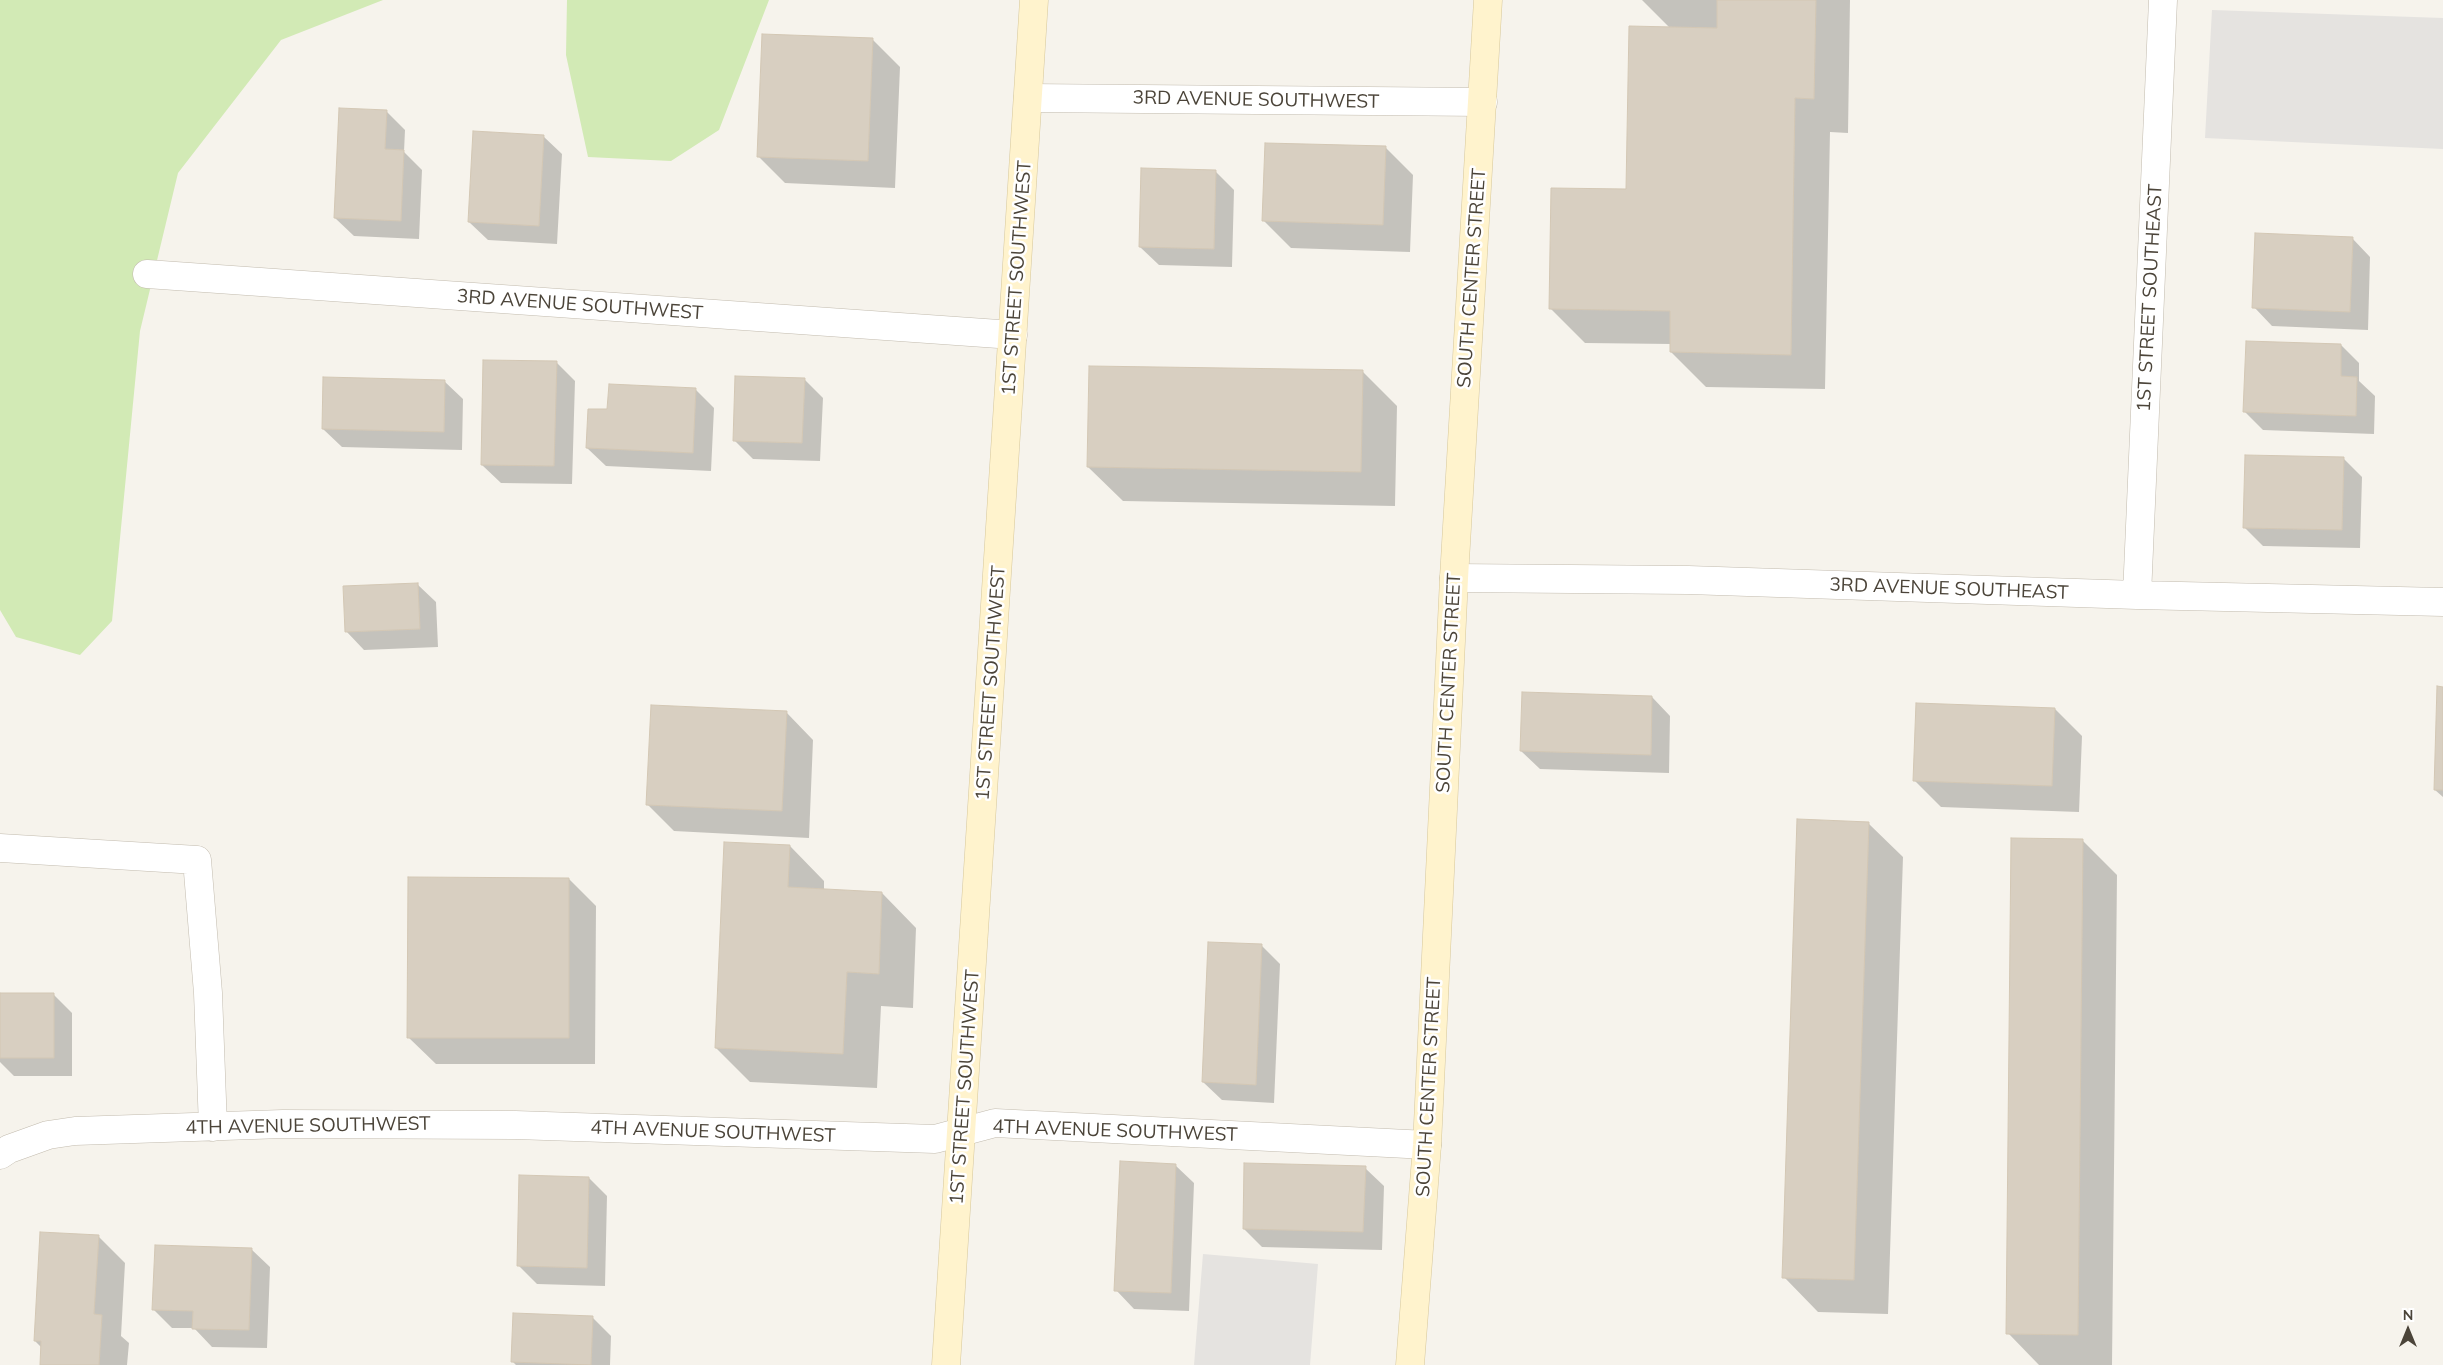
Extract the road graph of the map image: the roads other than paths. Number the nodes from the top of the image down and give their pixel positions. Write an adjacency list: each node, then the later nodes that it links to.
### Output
1 (1034, 0): 4 (street, 1ST STREET SOUTHWEST)
2 (1488, 0): 5 (street, SOUTH CENTER STREET)
3 (2163, 0): 9 (street, 1ST STREET SOUTHEAST)
4 (1028, 98): 5 (street, 3RD AVENUE SOUTHWEST); 7 (street, 1ST STREET SOUTHWEST)
5 (1483, 102): 8 (street, SOUTH CENTER STREET)
6 (147, 274): 7 (street, 3RD AVENUE SOUTHWEST)
7 (1013, 335): 13 (street, 1ST STREET SOUTHWEST)
8 (1454, 578): 9 (street, 3RD AVENUE SOUTHEAST); 14 (street, SOUTH CENTER STREET)
9 (2137, 595): 10 (street, 3RD AVENUE SOUTHEAST)
10 (2443, 602)
11 (0, 848): 12 (street)
12 (213, 1127): 13 (street, 4TH AVENUE SOUTHWEST); 15 (street, 4TH AVENUE SOUTHWEST)
13 (962, 1131): 14 (street, 4TH AVENUE SOUTHWEST); 16 (street, 1ST STREET SOUTHWEST)
14 (1427, 1145): 17 (street, SOUTH CENTER STREET)
15 (0, 1155)
16 (946, 1365)
17 (1410, 1365)

